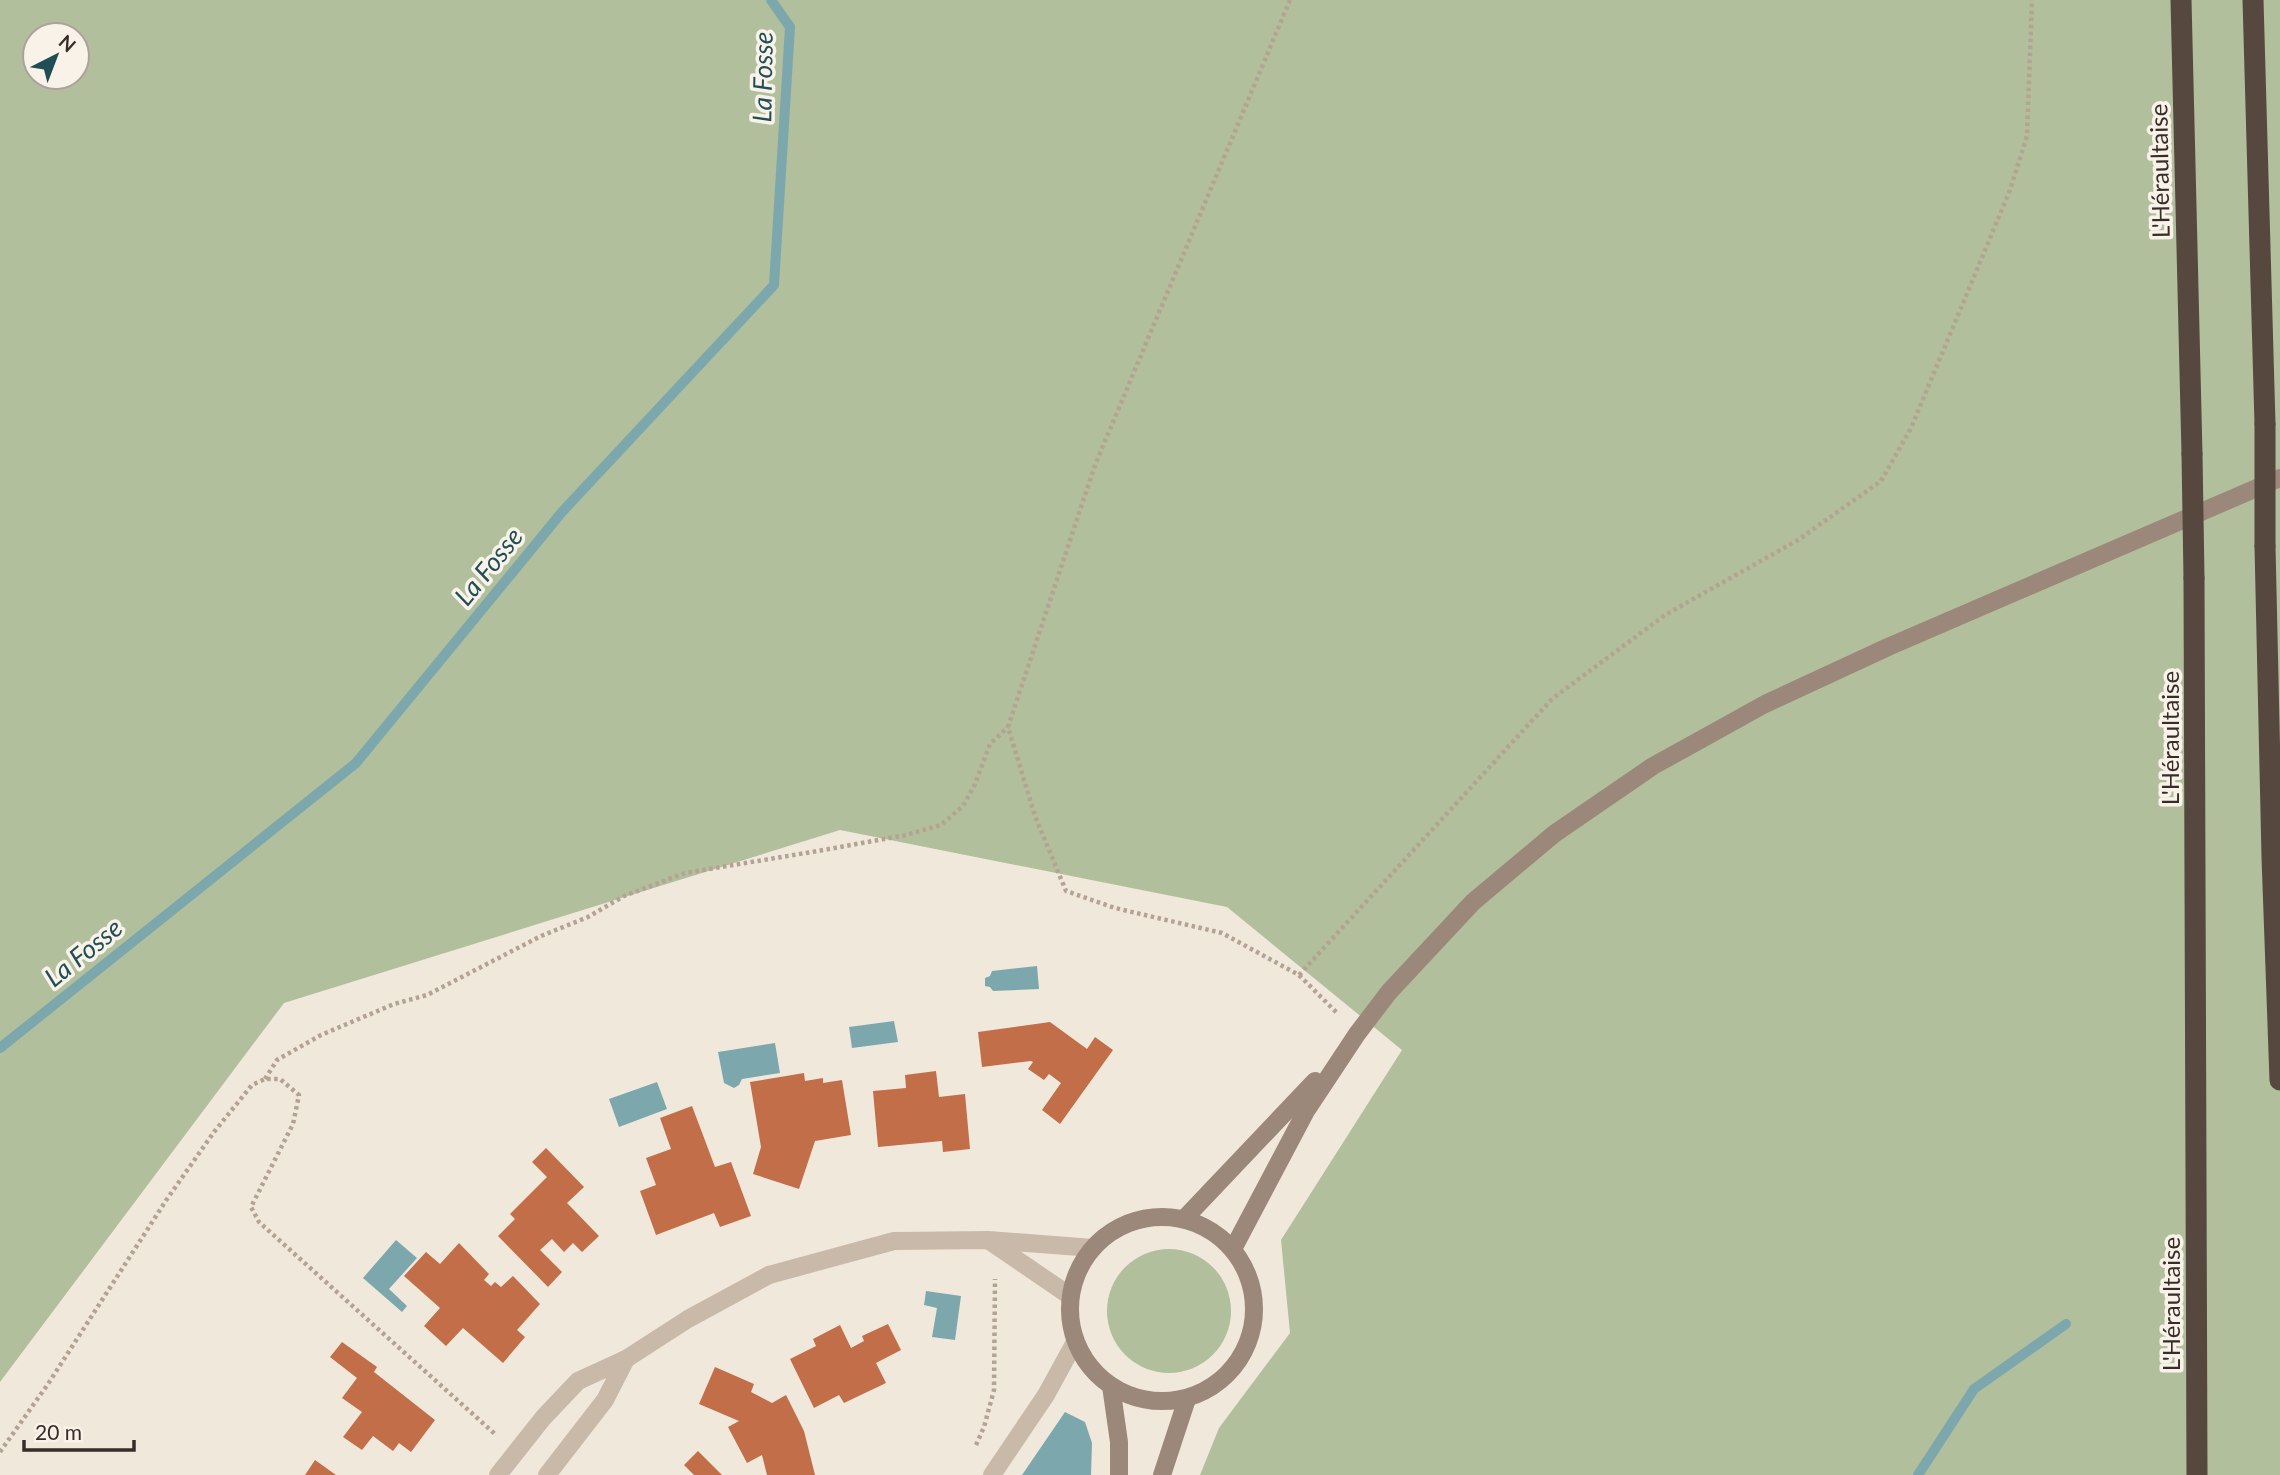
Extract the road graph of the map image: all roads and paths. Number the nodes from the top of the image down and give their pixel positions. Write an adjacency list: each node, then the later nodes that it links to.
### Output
1 (1290, 0): 6 (path)
2 (2032, 0): 7 (path)
3 (2181, 0): 28 (highway, L'Héraultaise, bridge)
4 (2253, 0): 10 (highway, bridge)
5 (2280, 478): 8 (street)
6 (1008, 727): 7 (path); 9 (path)
7 (1299, 975): 8 (path)
8 (1357, 1034): 11 (street); 14 (street)
9 (265, 1079): 21 (path); 22 (path)
10 (2280, 1080)
11 (1184, 1219): 13 (street); 14 (street)
12 (988, 1240): 13 (street); 15 (street); 17 (street); 20 (path)
13 (1093, 1248): 15 (street)
14 (1233, 1249): 19 (street)
15 (1070, 1296): 16 (street)
16 (1075, 1342): 18 (street); 25 (street)
17 (626, 1359): 22 (street); 24 (street)
18 (1111, 1386): 19 (street); 26 (street)
19 (1187, 1399): 27 (street)
20 (973, 1451)
21 (0, 1452)
22 (515, 1452): 23 (street)
23 (498, 1475)
24 (547, 1475)
25 (992, 1475)
26 (1119, 1475)
27 (1162, 1475)
28 (2197, 1475)

